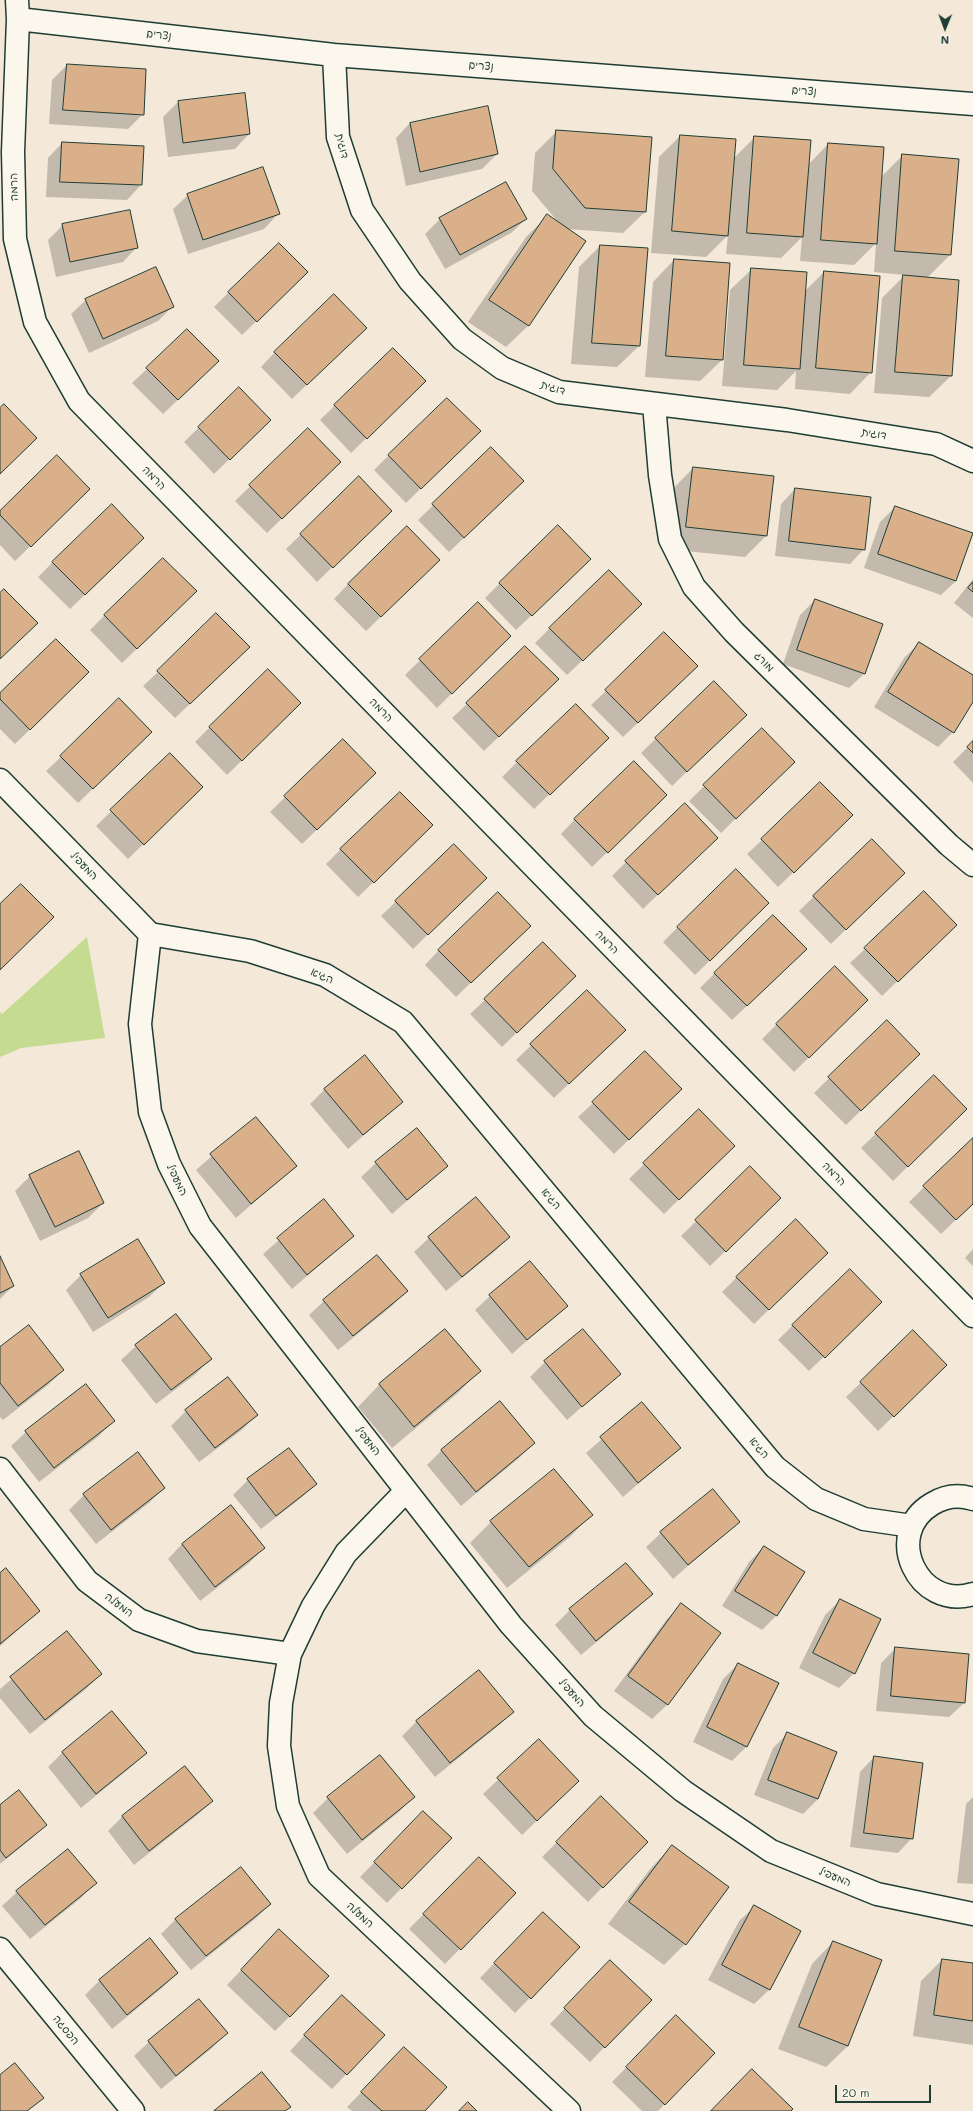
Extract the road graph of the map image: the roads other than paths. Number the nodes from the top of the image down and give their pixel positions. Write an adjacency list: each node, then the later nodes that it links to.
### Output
1 (18, 10): 2 (street, נצרים); 11 (street, הרמה)
2 (334, 55): 4 (street, נצרים); 6 (street, דוגית)
3 (973, 94): 4 (street, נצרים)
4 (945, 102): 5 (street, נצרים)
5 (973, 104)
6 (654, 404): 7 (street, דוגית); 9 (street, מורג)
7 (973, 461)
8 (0, 780): 10 (street, המעפיל)
9 (973, 865)
10 (150, 934): 13 (street, המעפיל); 15 (street, הגיא)
11 (973, 1316)
12 (0, 1469): 17 (street, המעלה)
13 (406, 1491): 17 (street, המעלה); 18 (street, המעפיל)
14 (973, 1499): 15 (street)
15 (912, 1526): 16 (street)
16 (973, 1594)
17 (290, 1654): 21 (street, המעלה)
18 (973, 1914)
19 (0, 1949): 20 (street, הפסגה)
20 (133, 2111)
21 (569, 2111)

